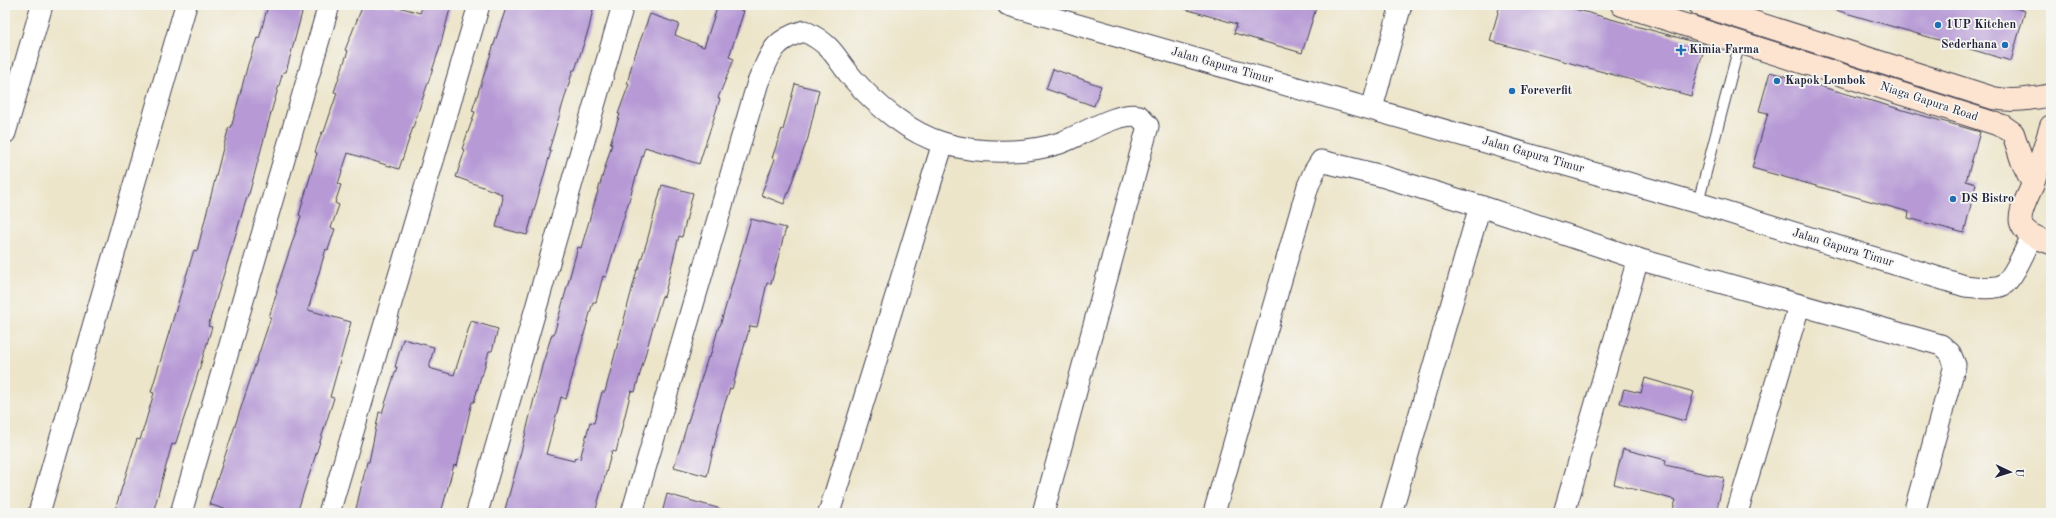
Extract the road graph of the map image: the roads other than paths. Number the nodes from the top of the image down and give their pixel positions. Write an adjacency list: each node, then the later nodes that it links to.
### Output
1 (42, 5): 14 (street)
2 (186, 5): 22 (street)
3 (329, 5): 23 (street)
4 (479, 5): 24 (street)
5 (623, 5): 25 (street)
6 (1008, 5): 12 (street, Jalan Gapura Timur)
7 (1401, 5): 12 (street)
8 (1622, 5): 10 (street, Niaga Gapura Road)
9 (1700, 5): 11 (street, Niaga Gapura Road)
10 (1740, 42): 16 (street, Niaga Gapura Road); 17 (lane)
11 (2051, 95)
12 (1372, 108): 17 (street, Jalan Gapura Timur)
13 (2051, 126): 16 (street)
14 (5, 133)
15 (943, 143): 26 (street); 27 (street); 28 (street)
16 (2033, 184): 19 (street)
17 (1698, 203): 19 (street, Jalan Gapura Timur)
18 (1480, 206): 20 (street); 29 (street); 30 (street)
19 (2041, 240)
20 (1638, 259): 21 (street); 31 (street)
21 (1799, 306): 32 (street); 33 (street)
22 (38, 513)
23 (181, 513)
24 (329, 513)
25 (477, 513)
26 (632, 513)
27 (829, 513)
28 (1043, 513)
29 (1214, 513)
30 (1391, 513)
31 (1564, 513)
32 (1737, 513)
33 (1914, 513)

